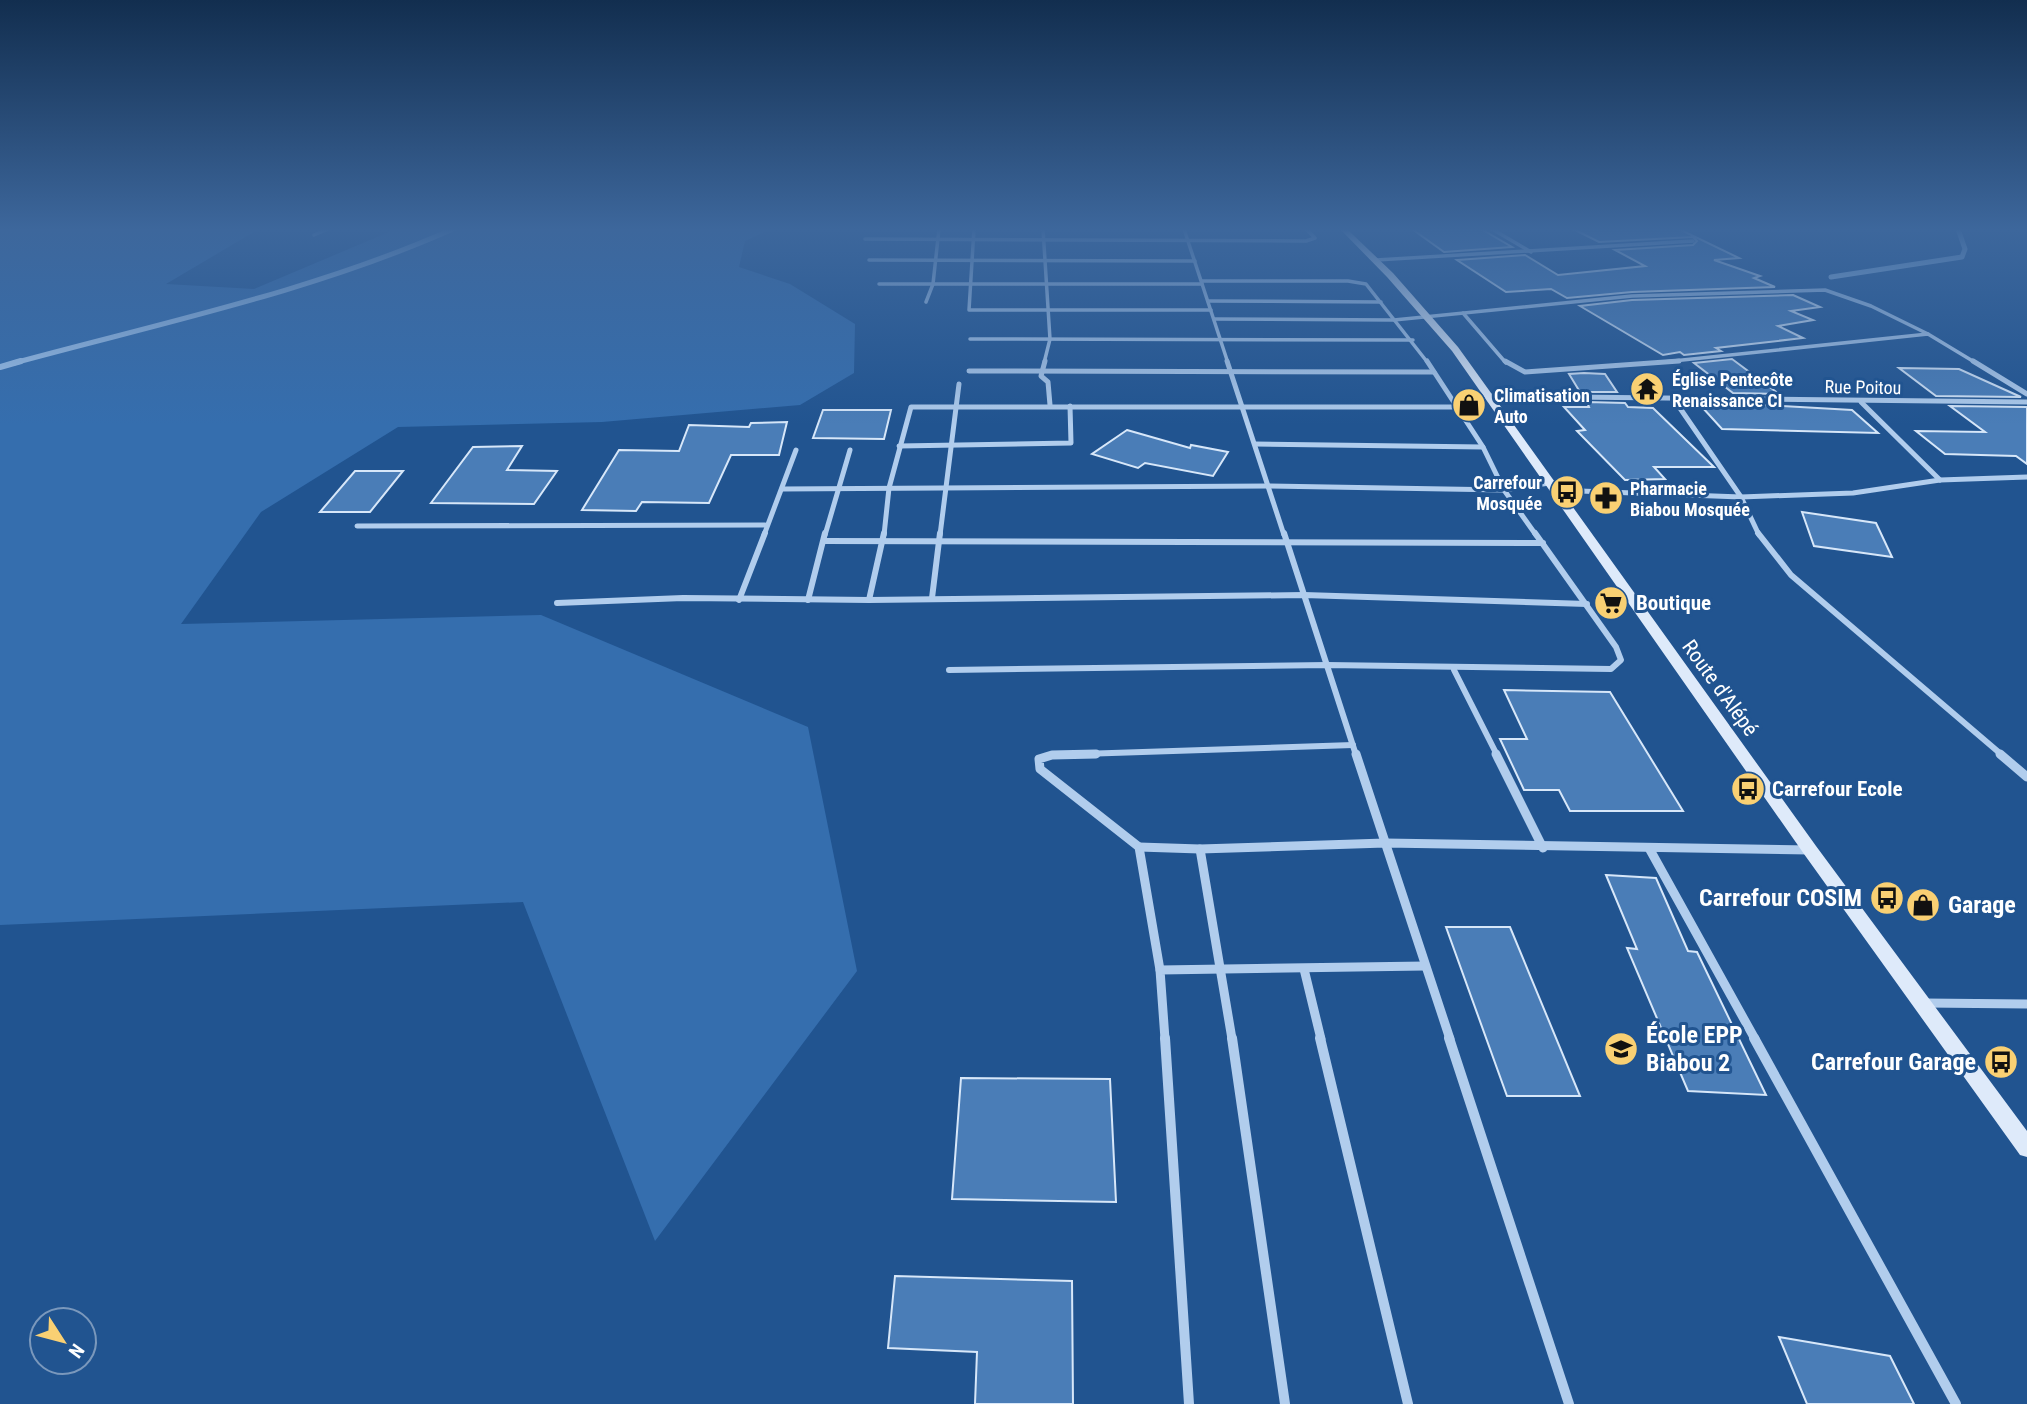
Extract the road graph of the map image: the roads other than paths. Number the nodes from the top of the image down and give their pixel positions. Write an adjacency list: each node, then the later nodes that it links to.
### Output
1 (929, 295): 9 (street)
2 (970, 295): 12 (street)
3 (1048, 295): 12 (street)
4 (1206, 295): 11 (street)
5 (1375, 295): 10 (street)
6 (1408, 295): 14 (main road, Route d'Alépé)
7 (1673, 295): 13 (street)
8 (1840, 295): 17 (street)
9 (926, 302)
10 (1381, 302): 11 (street); 16 (street)
11 (1210, 305): 12 (street); 15 (street)
12 (1047, 310): 20 (street)
13 (1463, 313): 14 (street); 17 (street)
14 (1428, 316): 16 (street); 28 (main road, Route d'Alépé)
15 (1214, 319): 16 (street); 18 (street)
16 (1394, 320): 21 (street)
17 (1928, 334): 27 (street)
18 (1220, 338): 20 (street); 21 (street); 23 (street)
19 (970, 339): 20 (street)
20 (1050, 339): 22 (street)
21 (1413, 340): 25 (street)
22 (1043, 369): 23 (street); 24 (street); 32 (street)
23 (1231, 370): 25 (street); 33 (street)
24 (969, 371)
25 (1434, 372): 36 (street)
26 (959, 384): 34 (street)
27 (2027, 394)
28 (1488, 396): 29 (street, Rue Poitou); 46 (main road, Route d'Alépé)
29 (1673, 398): 30 (street, Rue Poitou); 52 (street)
30 (1861, 402): 31 (street, Rue Poitou); 44 (street)
31 (2027, 402)
32 (1051, 405): 34 (street); 35 (street)
33 (1242, 405): 35 (street); 36 (street); 38 (street)
34 (955, 406): 37 (street); 39 (street)
35 (1070, 406): 37 (street)
36 (1458, 407): 40 (street)
37 (950, 444): 39 (street); 50 (street)
38 (1255, 444): 40 (street); 45 (street)
39 (899, 446): 47 (street)
40 (1483, 447): 51 (street)
41 (796, 450): 48 (street)
42 (850, 450): 49 (street)
43 (2027, 477): 44 (street)
44 (1940, 480): 52 (street)
45 (1269, 486): 50 (street); 51 (street); 58 (street)
46 (1551, 486): 51 (street); 52 (street); 77 (main road, Route d'Alépé)
47 (889, 488): 49 (street); 50 (street); 55 (street)
48 (782, 489): 49 (street); 53 (street)
49 (836, 489): 56 (street)
50 (945, 489): 57 (street)
51 (1504, 490): 59 (street)
52 (1741, 497): 71 (street)
53 (765, 525): 54 (street); 62 (street)
54 (357, 526)
55 (883, 540): 56 (street); 57 (street); 64 (street)
56 (825, 541): 63 (street)
57 (939, 541): 58 (street); 61 (street)
58 (1287, 542): 59 (street); 60 (street)
59 (1544, 543): 66 (street)
60 (1304, 595): 61 (street); 66 (street); 67 (street)
61 (932, 598): 64 (street)
62 (739, 600): 63 (street); 65 (street)
63 (808, 600): 64 (street)
64 (869, 600)
65 (557, 603)
66 (1587, 604): 69 (street)
67 (1327, 665): 68 (street); 69 (street); 70 (street)
68 (949, 670)
69 (1454, 670): 74 (street)
70 (1353, 745): 72 (street); 73 (street)
71 (2027, 777)
72 (1385, 843): 74 (street); 76 (street); 78 (street)
73 (1139, 848): 76 (street); 81 (street)
74 (1544, 848): 75 (street)
75 (1649, 848): 77 (street); 89 (street)
76 (1200, 849): 79 (street)
77 (1810, 850): 82 (main road, Route d'Alépé)
78 (1425, 966): 80 (street); 88 (street)
79 (1222, 969): 80 (street); 81 (street); 86 (street)
80 (1304, 969): 87 (street)
81 (1160, 970): 85 (street)
82 (1924, 1003): 83 (street); 84 (main road, Route d'Alépé)
83 (2027, 1004)
84 (2027, 1148)
85 (1189, 1404)
86 (1285, 1404)
87 (1408, 1404)
88 (1569, 1404)
89 (1956, 1404)

